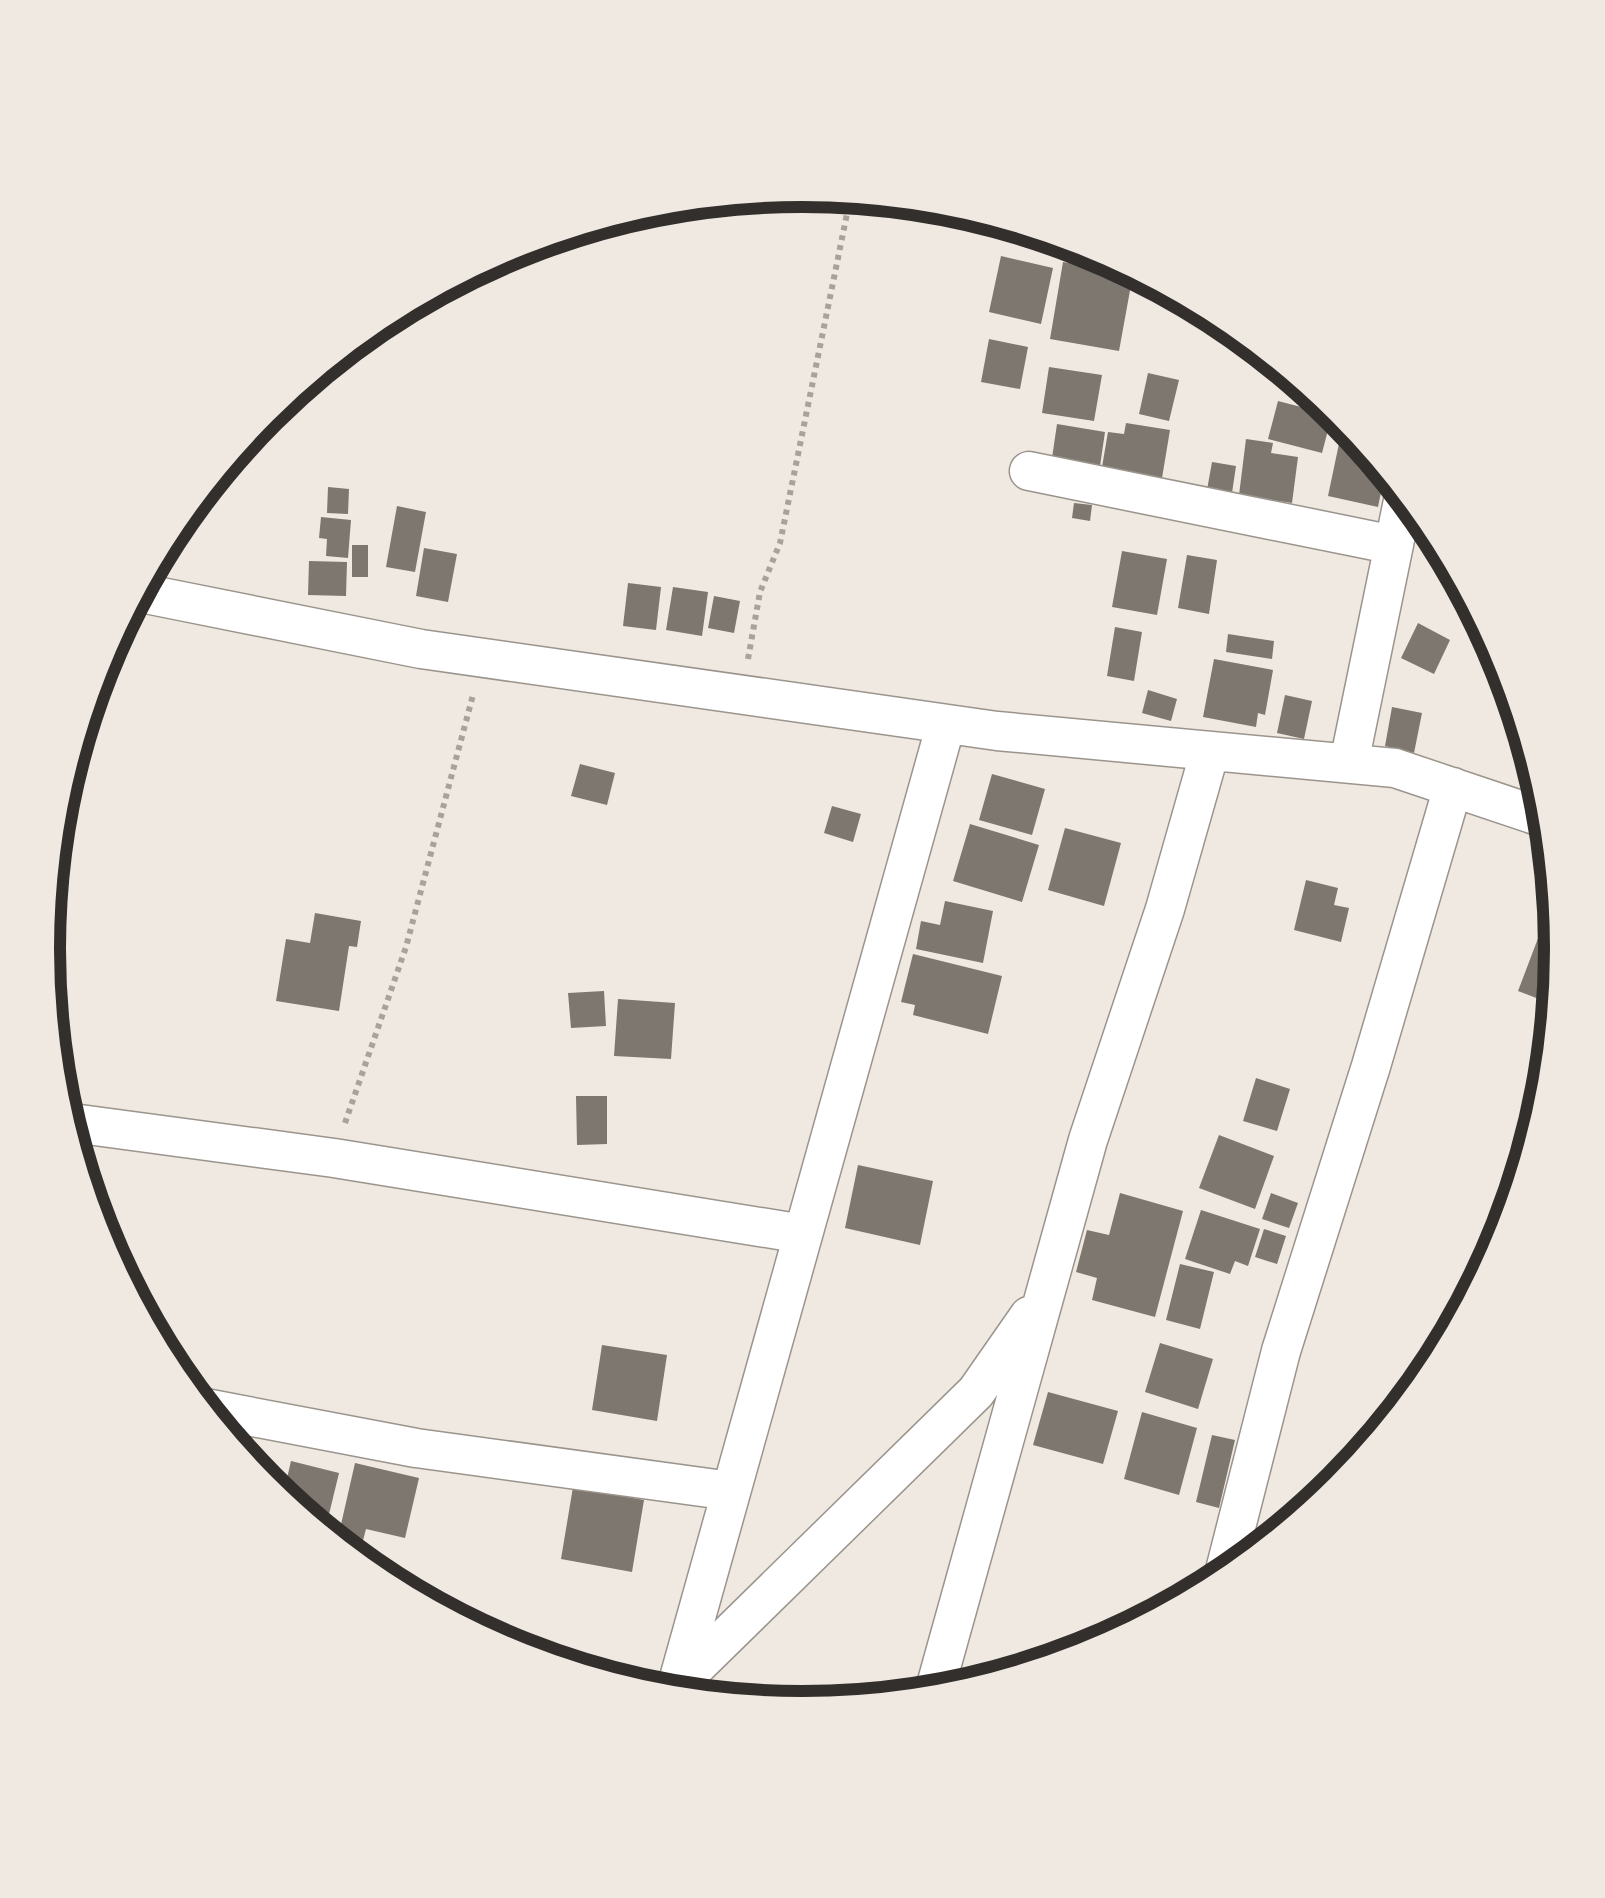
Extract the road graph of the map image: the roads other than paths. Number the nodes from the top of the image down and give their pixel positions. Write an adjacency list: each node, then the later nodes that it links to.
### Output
1 (1029, 471): 3 (street)
2 (1401, 510): 3 (street)
3 (1394, 544): 7 (street)
4 (150, 595): 5 (street)
5 (946, 724): 6 (street); 11 (street)
6 (1210, 751): 7 (street); 12 (street)
7 (1349, 763): 8 (street)
8 (1454, 788): 9 (street); 15 (street)
9 (1533, 814)
10 (81, 1124): 11 (street)
11 (803, 1234): 14 (street)
12 (1044, 1298): 16 (street); 18 (street)
13 (221, 1411): 14 (street)
14 (731, 1491): 17 (street)
15 (1229, 1557)
16 (938, 1679)
17 (678, 1680)
18 (685, 1681)

